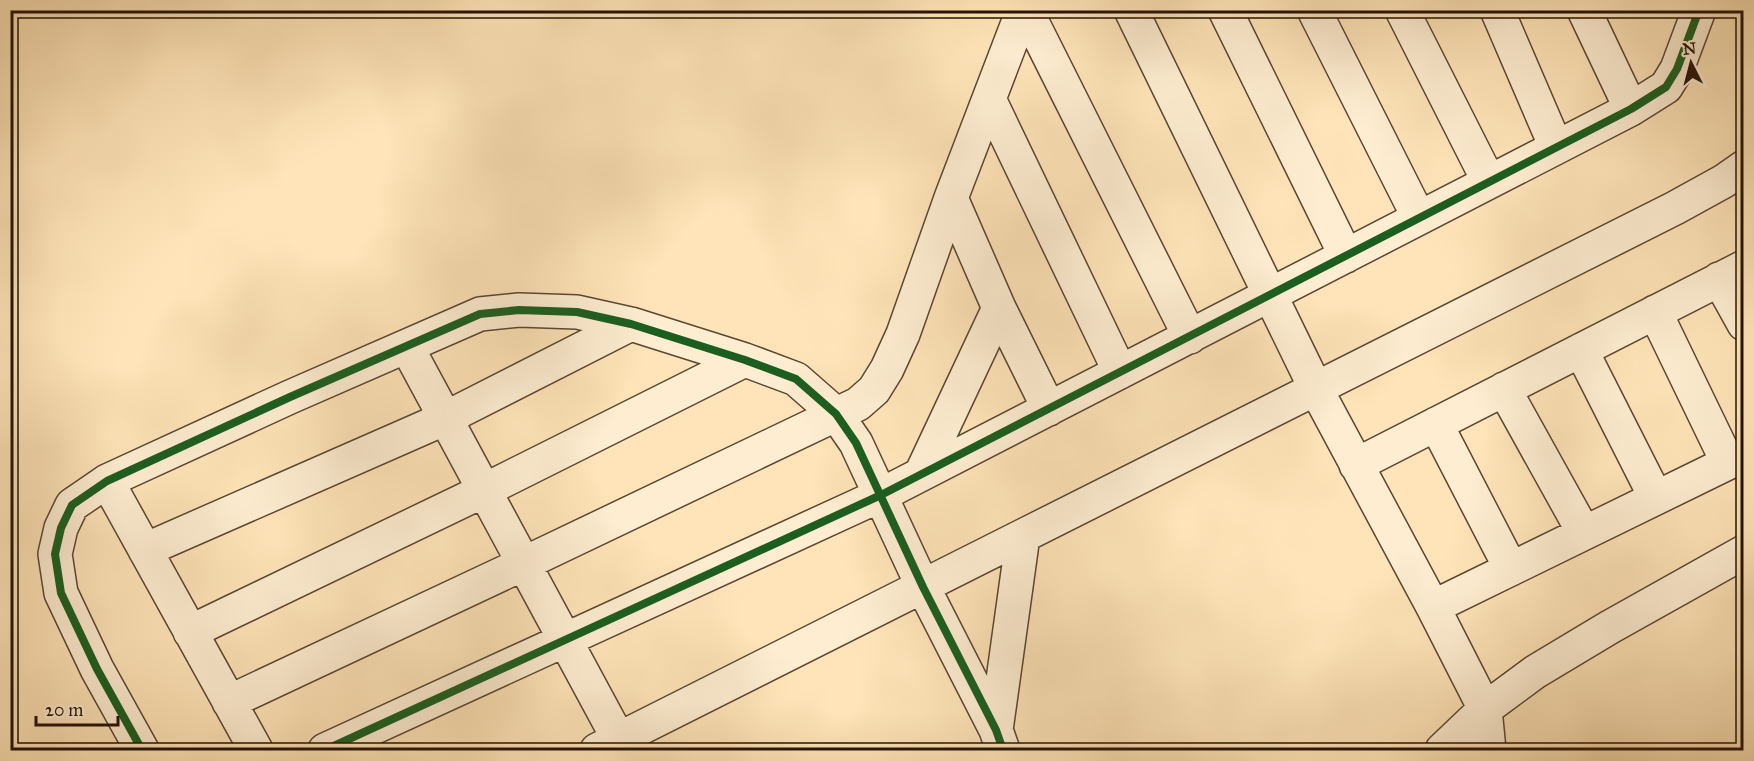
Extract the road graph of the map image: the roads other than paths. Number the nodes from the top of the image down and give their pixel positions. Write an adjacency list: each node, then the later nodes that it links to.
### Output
1 (1025, 10): 9 (street); 23 (street)
2 (1131, 10): 18 (street)
3 (1225, 10): 16 (street)
4 (1314, 10): 15 (street)
5 (1401, 10): 13 (street)
6 (1497, 10): 11 (street)
7 (1584, 10): 10 (street)
8 (1687, 20): 10 (street)
9 (989, 99): 14 (street); 27 (street)
10 (1631, 109): 11 (street)
11 (1556, 147): 13 (street)
12 (1743, 166): 28 (street)
13 (1489, 182): 15 (street)
14 (951, 198): 19 (street); 31 (street)
15 (1419, 218): 16 (street)
16 (1346, 256): 18 (street)
17 (1731, 273): 20 (street); 22 (street)
18 (1269, 296): 23 (street); 28 (street)
19 (999, 308): 30 (street); 36 (street)
20 (1655, 312): 25 (street); 34 (street)
21 (631, 324): 24 (street); 26 (street); 32 (street)
22 (1743, 324)
23 (1190, 337): 27 (street)
24 (407, 347): 32 (street); 37 (street)
25 (1581, 350): 29 (street); 40 (street)
26 (745, 360): 31 (street); 38 (street)
27 (1120, 372): 30 (street)
28 (1316, 389): 35 (street); 42 (street)
29 (1504, 389): 33 (street); 41 (street)
30 (1049, 409): 36 (street)
31 (836, 414): 39 (street); 45 (street)
32 (446, 418): 38 (street); 43 (street)
33 (1436, 424): 35 (street); 46 (street)
34 (1736, 459): 40 (street)
35 (1356, 465): 48 (street)
36 (921, 474): 39 (street)
37 (107, 481): 43 (street); 55 (street)
38 (485, 490): 45 (street); 49 (street)
39 (881, 495): 47 (street); 50 (street)
40 (1656, 498): 41 (street)
41 (1584, 533): 46 (street)
42 (1023, 536): 47 (street); 53 (street)
43 (145, 550): 49 (street)
44 (1743, 552): 52 (street)
45 (525, 563): 50 (street); 51 (street)
46 (1511, 569): 48 (street)
47 (923, 587): 53 (street); 54 (street)
48 (1432, 607): 52 (street)
49 (190, 632): 51 (street)
50 (566, 640): 54 (street); 57 (street)
51 (229, 702): 56 (street)
52 (1485, 709): 58 (street); 59 (street)
53 (1000, 740)
54 (608, 745)
55 (142, 750)
56 (256, 750)
57 (325, 750)
58 (1442, 750)
59 (1489, 750)

